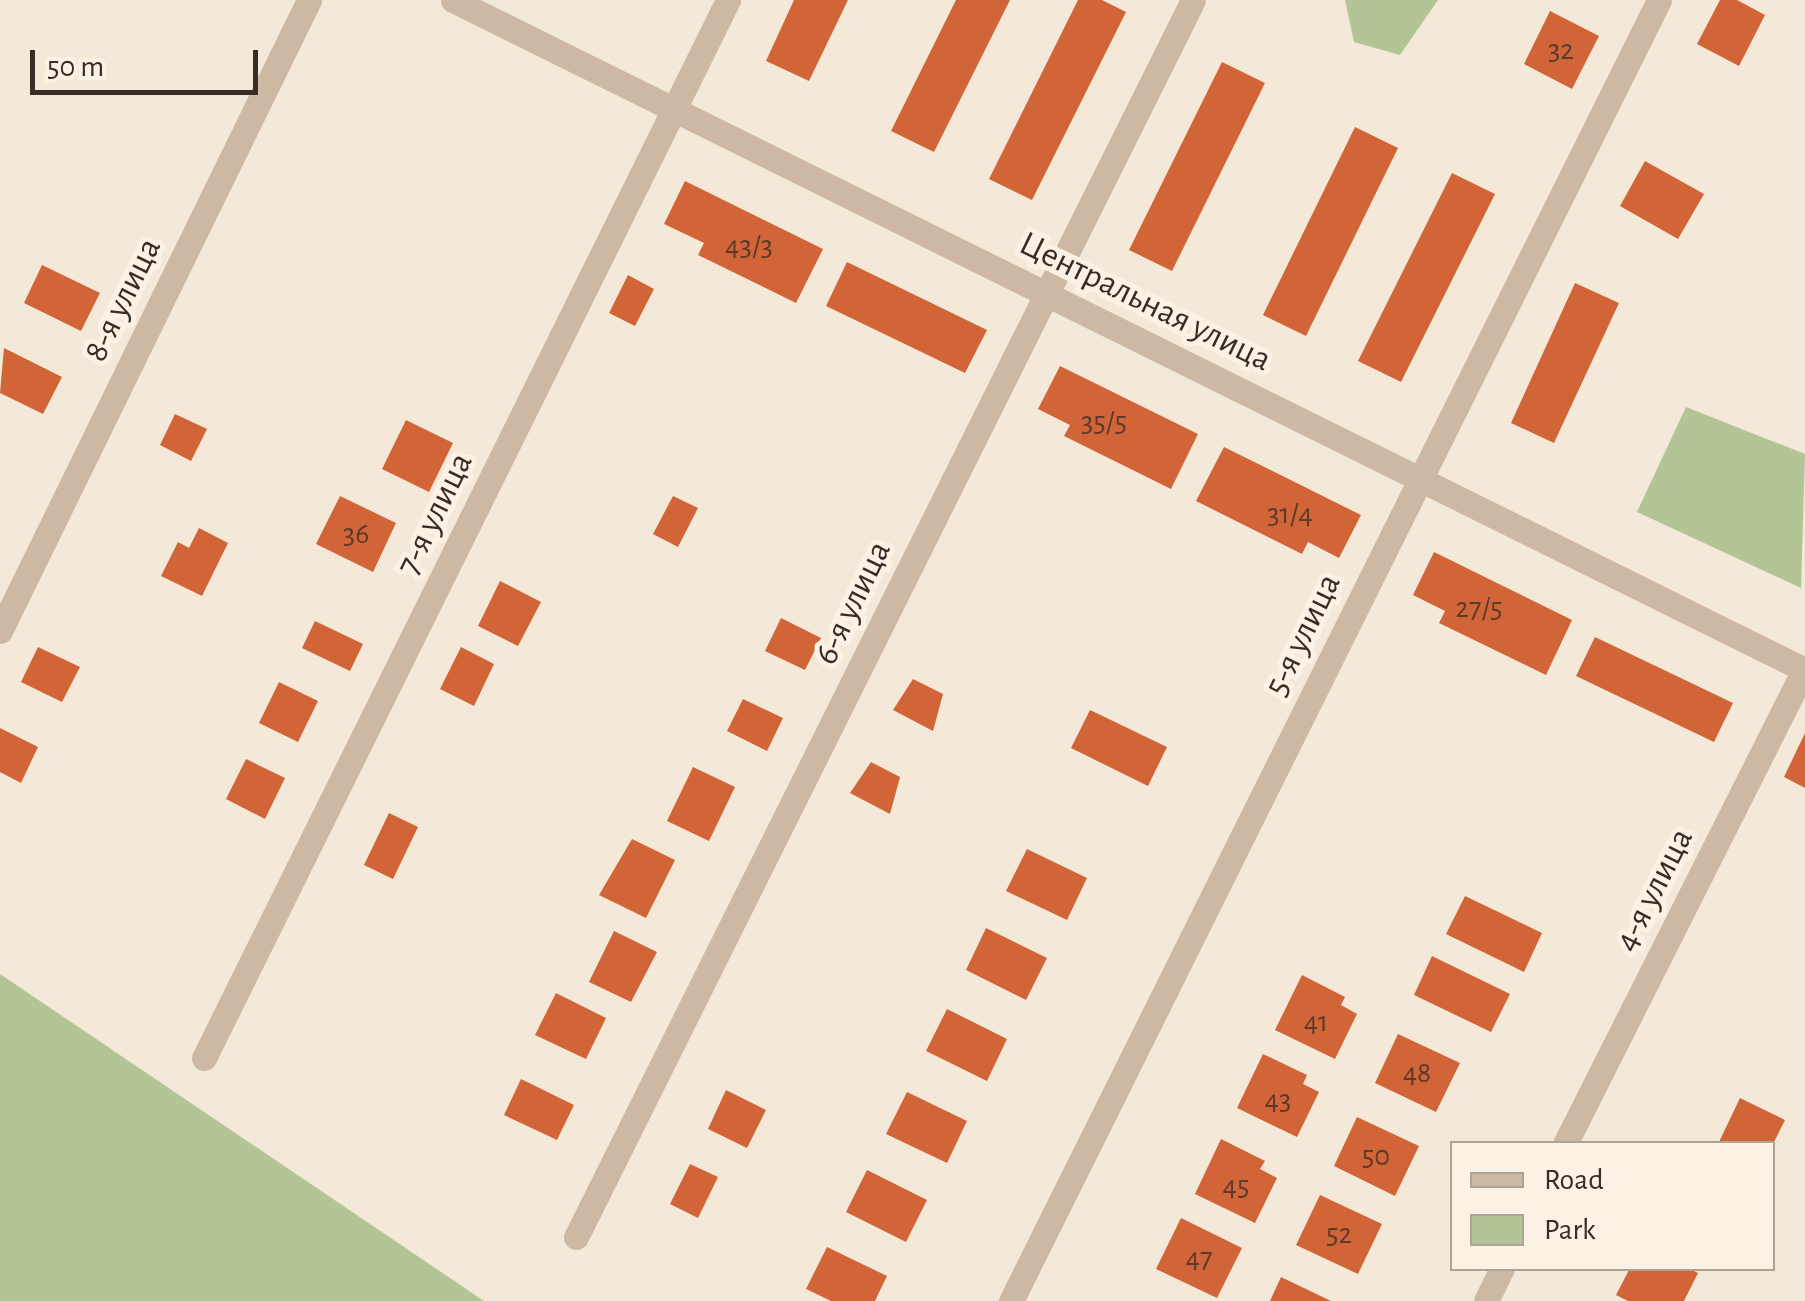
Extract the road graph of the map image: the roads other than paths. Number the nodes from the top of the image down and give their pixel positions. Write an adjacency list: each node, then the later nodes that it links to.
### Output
1 (310, 0): 9 (street, 8-я улица)
2 (453, 0): 6 (street, Центральная улица)
3 (728, 0): 6 (street, 7-я улица)
4 (1193, 0): 7 (street, 6-я улица)
5 (1659, 0): 8 (street, 5-я улица)
6 (674, 109): 7 (street, Центральная улица); 11 (street, 7-я улица)
7 (1046, 293): 8 (street, Центральная улица); 13 (street, 6-я улица)
8 (1422, 476): 10 (street, Центральная улица); 15 (street, 5-я улица)
9 (0, 631)
10 (1805, 669): 12 (street, 4-я улица)
11 (204, 1058)
12 (1567, 1141)
13 (576, 1237)
14 (1501, 1271): 16 (street)
15 (1010, 1301)
16 (1486, 1301)

